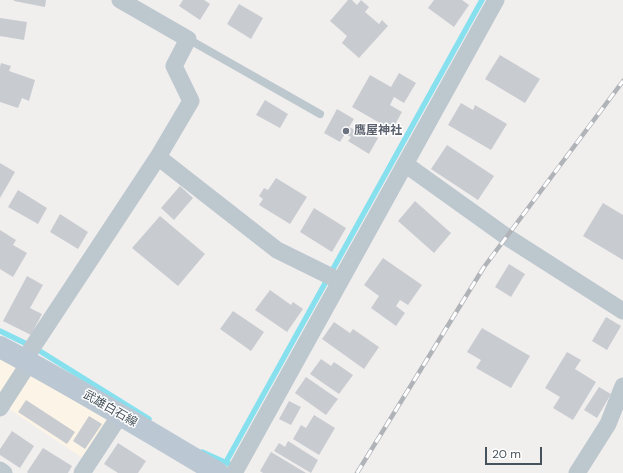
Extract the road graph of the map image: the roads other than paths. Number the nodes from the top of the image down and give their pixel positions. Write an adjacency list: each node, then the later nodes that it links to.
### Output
1 (120, 0): 3 (street)
2 (496, 0): 6 (street)
3 (188, 38): 4 (lane); 5 (street)
4 (320, 114)
5 (158, 158): 7 (street); 10 (street)
6 (405, 164): 7 (street); 8 (street)
7 (333, 278): 14 (street)
8 (623, 311)
9 (0, 348): 10 (main road, 武雄白石線)
10 (29, 354): 12 (street); 13 (main road, 武雄白石線)
11 (623, 386): 19 (street)
12 (0, 408)
13 (120, 415): 17 (street); 18 (main road, 武雄白石線)
14 (238, 467)
15 (0, 470): 16 (street)
16 (4, 473)
17 (82, 473)
18 (218, 473)
19 (577, 473)

